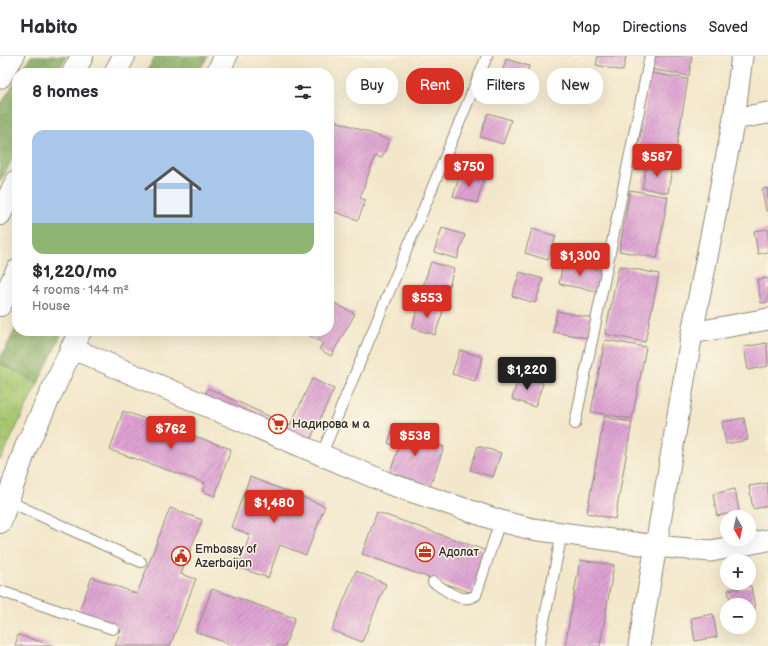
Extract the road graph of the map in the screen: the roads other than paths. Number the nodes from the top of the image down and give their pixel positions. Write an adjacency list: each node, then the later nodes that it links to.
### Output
1 (13, 56): 11 (street)
2 (82, 56): 8 (street)
3 (124, 56): 9 (street)
4 (226, 56): 10 (street)
5 (487, 56): 22 (lane)
6 (650, 56): 21 (lane)
7 (742, 56): 13 (street)
8 (76, 68)
9 (118, 68)
10 (219, 68)
11 (0, 77)
12 (768, 113): 13 (street)
13 (734, 119): 19 (street)
14 (12, 191): 15 (street)
15 (0, 214)
16 (12, 281): 17 (street)
17 (0, 306)
18 (768, 319): 19 (street)
19 (692, 333): 28 (street)
20 (75, 339): 22 (street); 23 (street)
21 (575, 424)
22 (321, 456): 24 (street)
23 (6, 500): 25 (street); 29 (lane)
24 (500, 521): 26 (street); 30 (lane)
25 (0, 522)
26 (562, 533): 28 (street); 33 (lane)
27 (768, 540): 28 (street)
28 (655, 546): 34 (street)
29 (140, 562)
30 (432, 582)
31 (0, 591): 32 (lane)
32 (114, 629)
33 (539, 646)
34 (639, 646)

